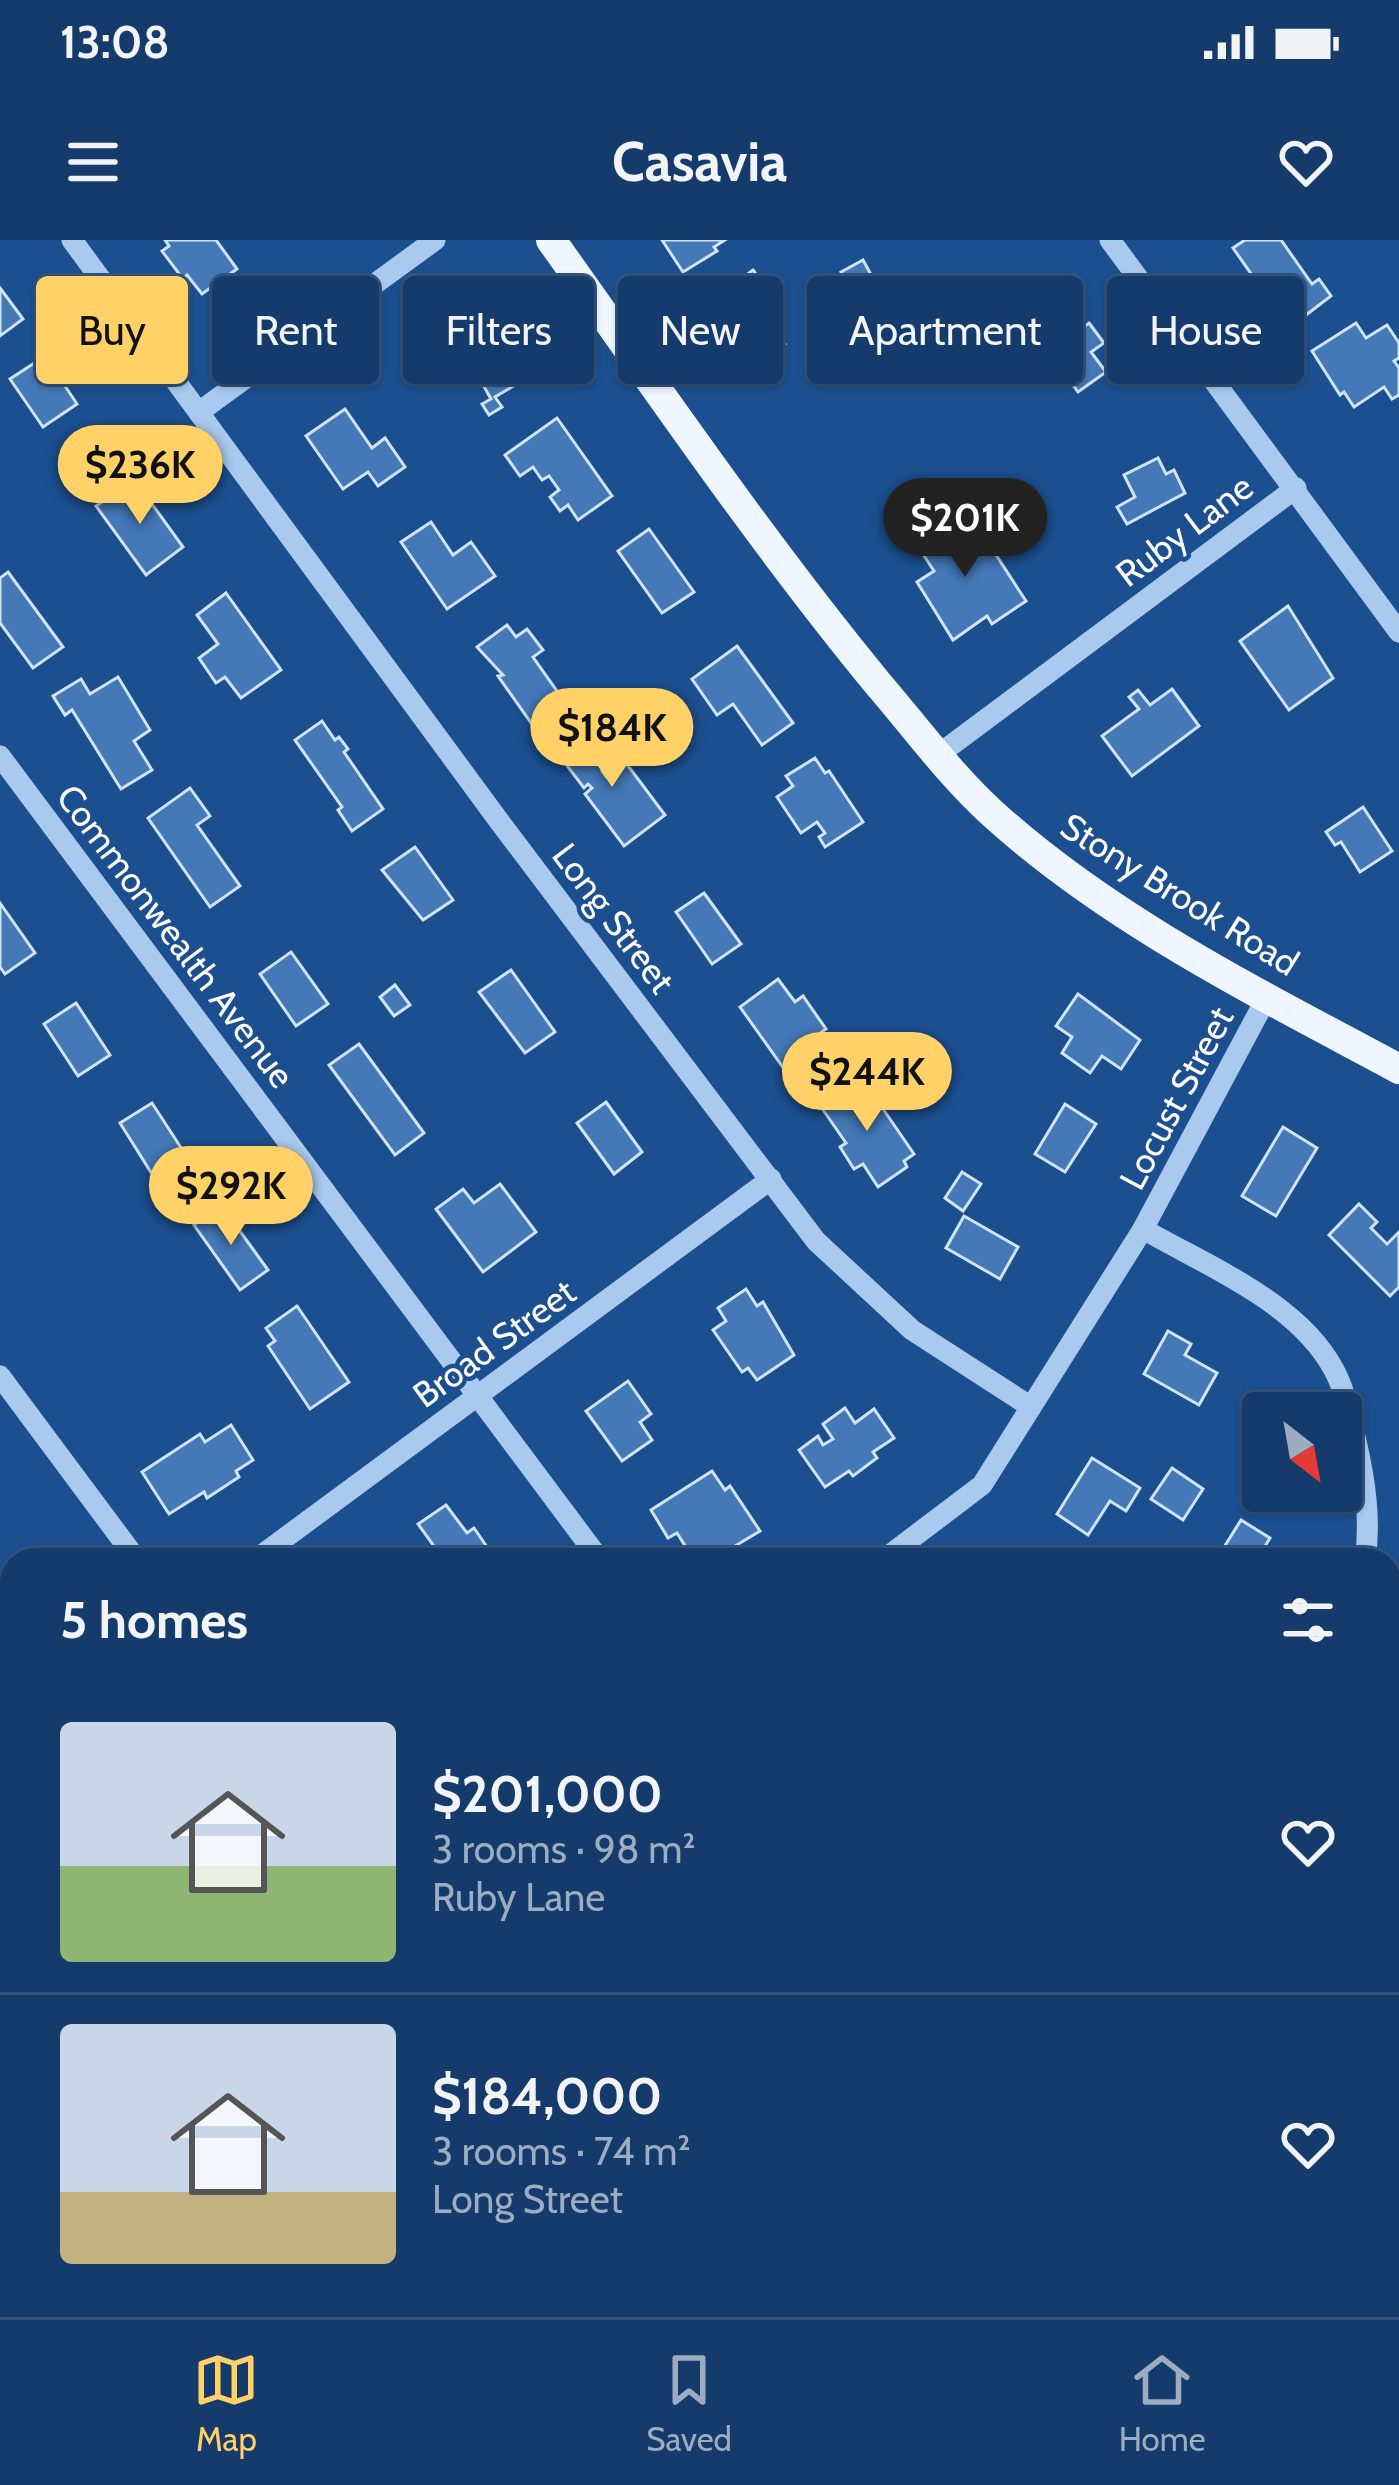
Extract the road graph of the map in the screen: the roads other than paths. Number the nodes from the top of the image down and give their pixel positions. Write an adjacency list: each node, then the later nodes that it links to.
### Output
1 (72, 240): 5 (street, Long Street)
2 (435, 240): 5 (street)
3 (551, 240): 8 (main road, Stony Brook Road)
4 (1110, 240): 6 (street)
5 (199, 412): 12 (street, Long Street)
6 (1296, 488): 7 (street); 8 (street, Ruby Lane)
7 (1399, 632)
8 (938, 755): 10 (main road, Stony Brook Road)
9 (0, 756): 15 (street, Commonwealth Avenue)
10 (1267, 998): 11 (main road, Stony Brook Road); 13 (street, Locust Street)
11 (1399, 1070)
12 (771, 1179): 15 (street, Broad Street); 16 (street, Long Street)
13 (1143, 1229): 16 (street, Locust Street); 21 (street)
14 (0, 1376): 17 (street)
15 (479, 1395): 18 (street, Broad Street); 19 (street, Commonwealth Avenue)
16 (1031, 1407): 20 (street, Locust Street)
17 (128, 1548)
18 (271, 1548)
19 (591, 1548)
20 (899, 1548)
21 (1365, 1548)

